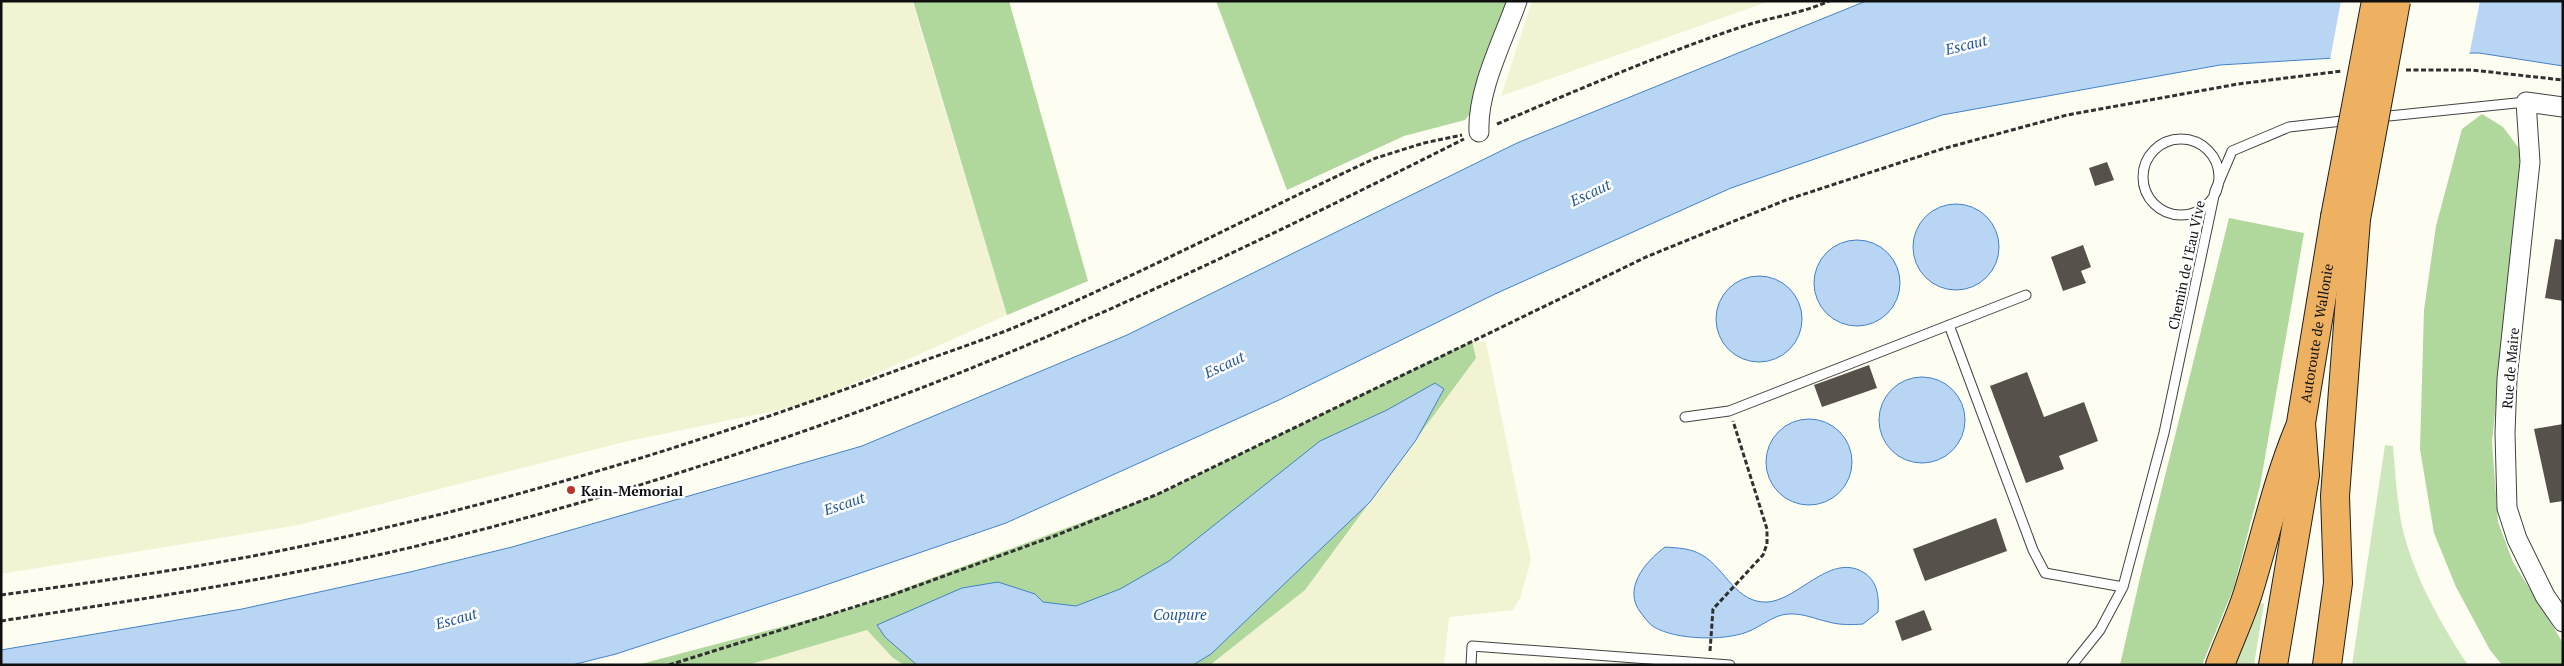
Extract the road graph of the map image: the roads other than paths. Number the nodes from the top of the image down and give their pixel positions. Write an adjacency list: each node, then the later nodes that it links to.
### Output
1 (1517, 1): 6 (street)
2 (2376, 1): 8 (highway, Autoroute de Wallonie, bridge)
3 (2396, 1): 8 (highway, Autoroute de Wallonie, bridge)
4 (2526, 102): 5 (street); 7 (lane, Chemin de l'Eau Vive); 14 (street, Rue de Maire)
5 (2563, 107)
6 (1479, 132)
7 (2215, 191): 7 (lane); 13 (lane, Chemin de l'Eau Vive)
8 (2345, 218): 12 (highway, Autoroute de Wallonie); 21 (highway, Autoroute de Wallonie)
9 (2026, 295): 10 (lane)
10 (1949, 325): 11 (lane); 13 (lane)
11 (1685, 417)
12 (2301, 423): 19 (highway); 20 (highway, Autoroute de Wallonie)
13 (2123, 587): 18 (lane, Chemin de l'Eau Vive)
14 (2563, 622)
15 (1596, 660): 16 (lane); 17 (lane)
16 (1471, 665)
17 (1730, 665)
18 (2072, 665)
19 (2220, 665)
20 (2273, 665)
21 (2327, 665)

